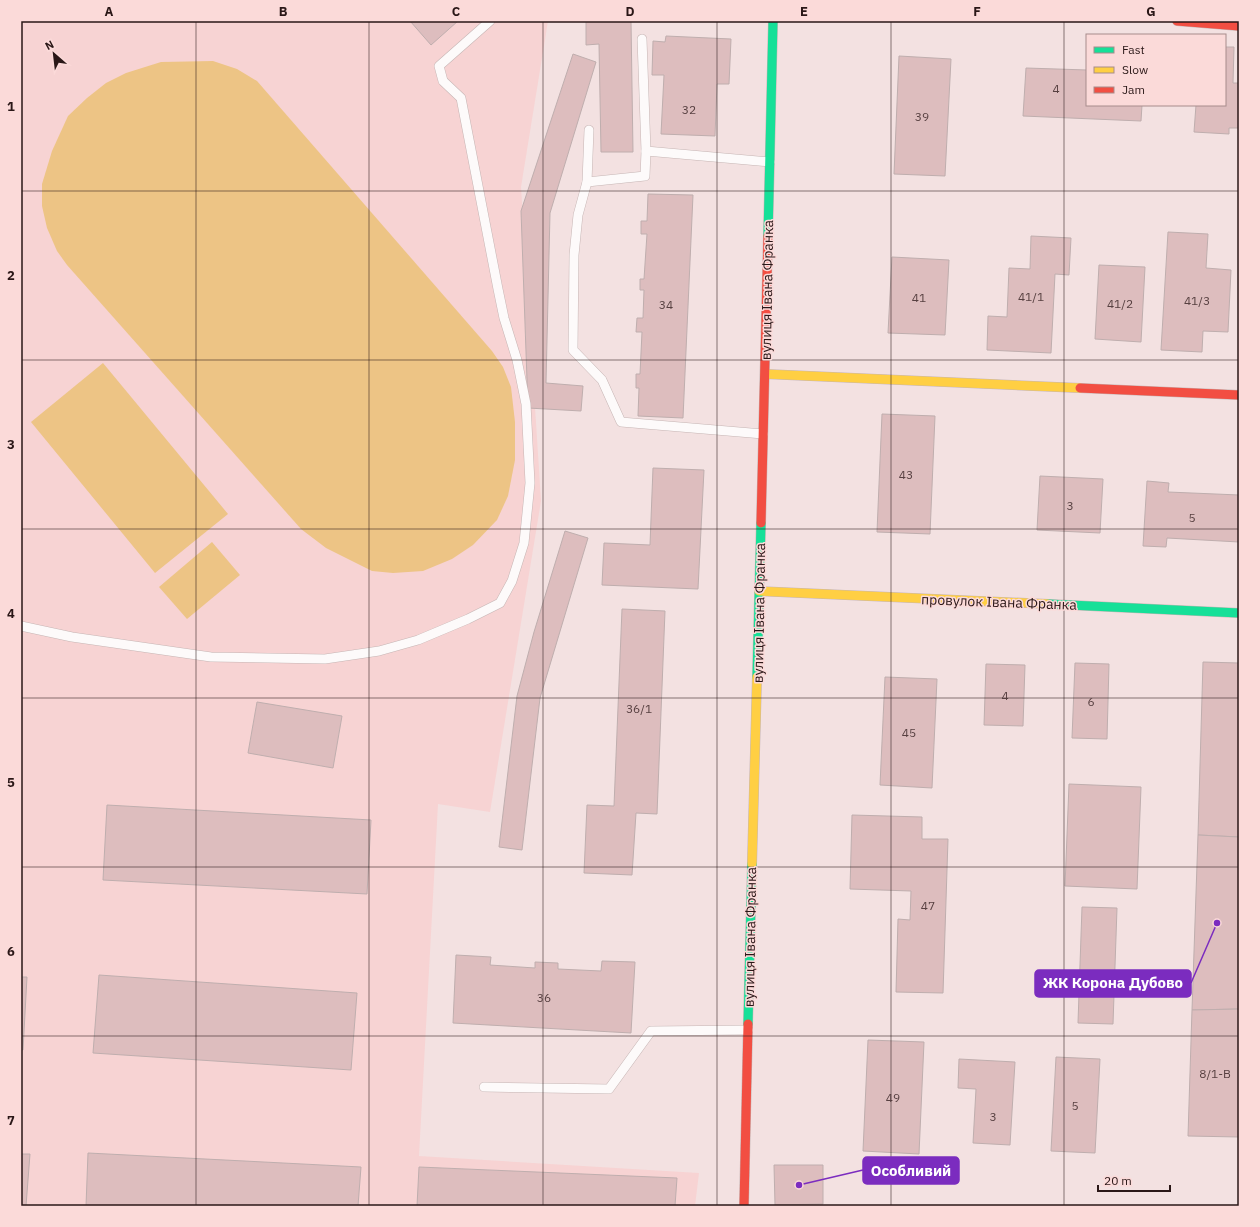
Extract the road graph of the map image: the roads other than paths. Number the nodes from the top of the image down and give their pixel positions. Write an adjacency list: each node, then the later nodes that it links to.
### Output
1 (490, 21): 15 (lane)
2 (774, 21): 8 (main road, вулиця Івана Франка)
3 (1178, 21): 4 (main road)
4 (1239, 26)
5 (642, 39): 7 (lane)
6 (589, 130): 9 (lane)
7 (646, 151): 8 (lane); 9 (lane)
8 (770, 162): 10 (main road, вулиця Івана Франка)
9 (587, 182): 12 (lane)
10 (764, 374): 11 (main road); 12 (main road, вулиця Івана Франка)
11 (1239, 395)
12 (763, 434): 13 (main road, вулиця Івана Франка)
13 (759, 591): 14 (main road, провулок Івана Франка); 16 (main road, вулиця Івана Франка)
14 (1239, 613)
15 (21, 626)
16 (748, 1030): 17 (lane); 18 (main road, вулиця Івана Франка)
17 (484, 1087)
18 (744, 1206)

